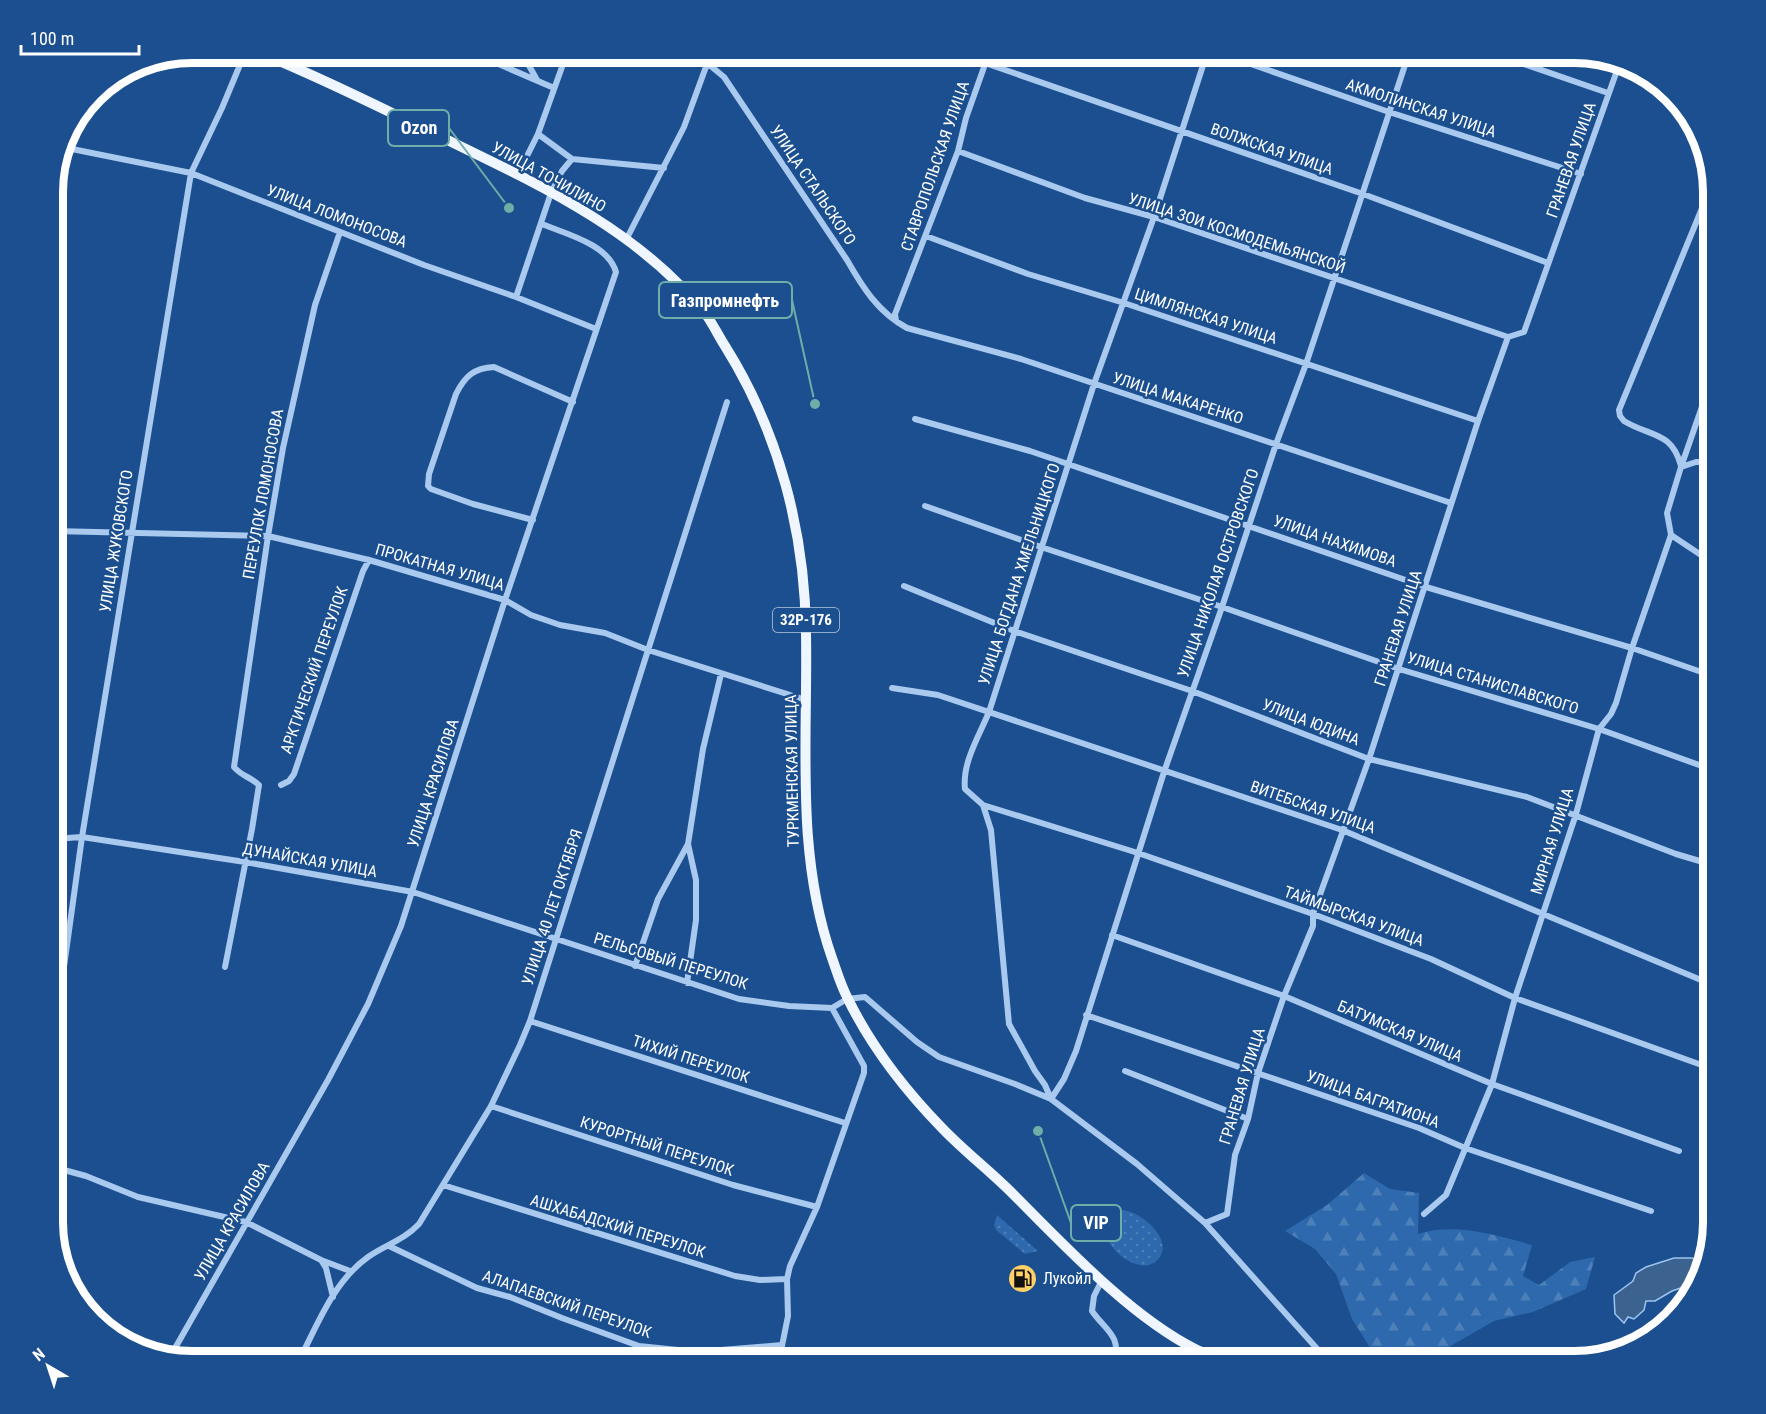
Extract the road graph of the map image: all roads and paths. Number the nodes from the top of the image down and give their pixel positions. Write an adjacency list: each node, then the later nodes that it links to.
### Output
1 (241, 63): 24 (street, УЛИЦА ЖУКОВСКОГО)
2 (287, 63): 26 (main road, УЛИЦА ТОЧИЛИНО / 32Р-176)
3 (497, 63): 13 (street)
4 (528, 63): 13 (street)
5 (563, 63): 14 (street)
6 (707, 63): 23 (street); 38 (street, УЛИЦА СТАЛЬСКОГО)
7 (985, 63): 17 (street, ВОЛЖСКАЯ УЛИЦА); 20 (street, СТАВРОПОЛЬСКАЯ УЛИЦА)
8 (1204, 63): 17 (street, УЛИЦА БОГДАНА ХМЕЛЬНИЦКОГО)
9 (1250, 63): 16 (street, АКМОЛИНСКАЯ УЛИЦА)
10 (1405, 63): 16 (street, УЛИЦА НИКОЛАЯ ОСТРОВСКОГО)
11 (1523, 63): 15 (street)
12 (1617, 70): 15 (street, ГРАНЕВАЯ УЛИЦА)
13 (537, 81): 14 (street)
14 (554, 88): 18 (street)
15 (1608, 93): 25 (street, ГРАНЕВАЯ УЛИЦА)
16 (1389, 112): 25 (street, АКМОЛИНСКАЯ УЛИЦА); 27 (street, УЛИЦА НИКОЛАЯ ОСТРОВСКОГО)
17 (1182, 132): 27 (street, ВОЛЖСКАЯ УЛИЦА); 29 (street, УЛИЦА БОГДАНА ХМЕЛЬНИЦКОГО)
18 (538, 134): 21 (street); 22 (street)
19 (71, 149): 24 (street, УЛИЦА ЛОМОНОСОВА)
20 (958, 151): 29 (street, УЛИЦА ЗОИ КОСМОДЕМЬЯНСКОЙ); 32 (street, СТАВРОПОЛЬСКАЯ УЛИЦА)
21 (527, 156)
22 (572, 159): 23 (street); 26 (street)
23 (664, 168): 33 (street)
24 (191, 173): 31 (street, УЛИЦА ЛОМОНОСОВА); 57 (street, УЛИЦА ЖУКОВСКОГО)
25 (1581, 174): 34 (street, ГРАНЕВАЯ УЛИЦА)
26 (552, 193): 30 (street); 33 (main road, УЛИЦА ТОЧИЛИНО / 32Р-176)
27 (1362, 194): 34 (street, ВОЛЖСКАЯ УЛИЦА); 35 (street, УЛИЦА НИКОЛАЯ ОСТРОВСКОГО)
28 (1703, 206): 51 (street)
29 (1154, 218): 35 (street, УЛИЦА ЗОИ КОСМОДЕМЬЯНСКОЙ); 37 (street, УЛИЦА БОГДАНА ХМЕЛЬНИЦКОГО)
30 (542, 224): 36 (street); 39 (street, УЛИЦА КРАСИЛОВА)
31 (340, 232): 36 (street, УЛИЦА ЛОМОНОСОВА); 59 (street, ПЕРЕУЛОК ЛОМОНОСОВА)
32 (926, 236): 37 (street, ЦИМЛЯНСКАЯ УЛИЦА); 38 (street, СТАВРОПОЛЬСКАЯ УЛИЦА)
33 (626, 240): 75 (main road, ТУРКМЕНСКАЯ УЛИЦА / 32Р-176)
34 (1548, 263): 40 (street, ГРАНЕВАЯ УЛИЦА)
35 (1334, 278): 40 (street, УЛИЦА ЗОИ КОСМОДЕМЬЯНСКОЙ); 41 (street, УЛИЦА НИКОЛАЯ ОСТРОВСКОГО)
36 (516, 297): 39 (street, УЛИЦА ЛОМОНОСОВА)
37 (1124, 303): 41 (street, ЦИМЛЯНСКАЯ УЛИЦА); 42 (street, УЛИЦА БОГДАНА ХМЕЛЬНИЦКОГО)
38 (896, 321): 42 (street, УЛИЦА МАКАРЕНКО)
39 (596, 329): 43 (street, УЛИЦА КРАСИЛОВА)
40 (1508, 337): 47 (street, ГРАНЕВАЯ УЛИЦА)
41 (1306, 364): 47 (street, ЦИМЛЯНСКАЯ УЛИЦА); 48 (street, УЛИЦА НИКОЛАЯ ОСТРОВСКОГО)
42 (1094, 384): 48 (street, УЛИЦА МАКАРЕНКО); 50 (street, УЛИЦА БОГДАНА ХМЕЛЬНИЦКОГО)
43 (573, 402): 54 (street, УЛИЦА КРАСИЛОВА); 54 (street)
44 (727, 402): 69 (street, УЛИЦА 40 ЛЕТ ОКТЯБРЯ)
45 (1703, 404): 51 (street, МИРНАЯ УЛИЦА)
46 (915, 418): 50 (street, УЛИЦА НАХИМОВА)
47 (1478, 421): 52 (street, ГРАНЕВАЯ УЛИЦА)
48 (1276, 444): 52 (street, УЛИЦА МАКАРЕНКО); 55 (street, УЛИЦА НИКОЛАЯ ОСТРОВСКОГО)
49 (1703, 462): 51 (street)
50 (1069, 465): 55 (street, УЛИЦА НАХИМОВА); 60 (street, УЛИЦА БОГДАНА ХМЕЛЬНИЦКОГО)
51 (1681, 467): 58 (street, МИРНАЯ УЛИЦА)
52 (1451, 503): 64 (street, ГРАНЕВАЯ УЛИЦА)
53 (925, 506): 60 (street, УЛИЦА СТАНИСЛАВСКОГО)
54 (533, 519): 65 (street, УЛИЦА КРАСИЛОВА)
55 (1250, 525): 64 (street, УЛИЦА НАХИМОВА); 66 (street, УЛИЦА НИКОЛАЯ ОСТРОВСКОГО)
56 (63, 531): 57 (street, ПРОКАТНАЯ УЛИЦА)
57 (130, 534): 59 (street, ПРОКАТНАЯ УЛИЦА); 85 (street, УЛИЦА ЖУКОВСКОГО)
58 (1671, 535): 61 (street); 68 (street, МИРНАЯ УЛИЦА)
59 (268, 536): 62 (street, ПРОКАТНАЯ УЛИЦА); 89 (street, ПЕРЕУЛОК ЛОМОНОСОВА)
60 (1041, 548): 66 (street, УЛИЦА СТАНИСЛАВСКОГО); 67 (street, УЛИЦА БОГДАНА ХМЕЛЬНИЦКОГО)
61 (1703, 556)
62 (369, 560): 65 (street, ПРОКАТНАЯ УЛИЦА); 81 (street, АРКТИЧЕСКИЙ ПЕРЕУЛОК)
63 (904, 586): 67 (street, УЛИЦА ЮДИНА)
64 (1426, 587): 68 (street, УЛИЦА НАХИМОВА); 70 (street, ГРАНЕВАЯ УЛИЦА)
65 (505, 600): 69 (street, ПРОКАТНАЯ УЛИЦА); 91 (street, УЛИЦА КРАСИЛОВА)
66 (1222, 607): 70 (street, УЛИЦА СТАНИСЛАВСКОГО); 74 (street, УЛИЦА НИКОЛАЯ ОСТРОВСКОГО)
67 (1014, 631): 74 (street, УЛИЦА ЮДИНА); 76 (street, УЛИЦА БОГДАНА ХМЕЛЬНИЦКОГО)
68 (1632, 648): 71 (street, УЛИЦА НАХИМОВА); 77 (street, МИРНАЯ УЛИЦА)
69 (648, 651): 72 (street, ПРОКАТНАЯ УЛИЦА); 95 (street, УЛИЦА 40 ЛЕТ ОКТЯБРЯ)
70 (1399, 669): 77 (street, УЛИЦА СТАНИСЛАВСКОГО); 78 (street, ГРАНЕВАЯ УЛИЦА)
71 (1703, 673)
72 (721, 674): 75 (street, ПРОКАТНАЯ УЛИЦА); 87 (street)
73 (892, 688): 76 (street, ВИТЕБСКАЯ УЛИЦА)
74 (1192, 691): 78 (street, УЛИЦА ЮДИНА); 80 (street, УЛИЦА НИКОЛАЯ ОСТРОВСКОГО)
75 (806, 700): 103 (main road, ТУРКМЕНСКАЯ УЛИЦА / 32Р-176)
76 (989, 712): 80 (street, ВИТЕБСКАЯ УЛИЦА); 82 (street, УЛИЦА БОГДАНА ХМЕЛЬНИЦКОГО)
77 (1599, 729): 79 (street, УЛИЦА СТАНИСЛАВСКОГО); 83 (street, МИРНАЯ УЛИЦА)
78 (1369, 759): 83 (street, УЛИЦА ЮДИНА); 84 (street, ГРАНЕВАЯ УЛИЦА)
79 (1703, 766)
80 (1164, 772): 84 (street, ВИТЕБСКАЯ УЛИЦА); 88 (street, УЛИЦА НИКОЛАЯ ОСТРОВСКОГО)
81 (281, 785)
82 (983, 805): 88 (street, ТАЙМЫРСКАЯ УЛИЦА); 111 (street, УЛИЦА БОГДАНА ХМЕЛЬНИЦКОГО)
83 (1576, 814): 90 (street, УЛИЦА ЮДИНА); 93 (street, МИРНАЯ УЛИЦА)
84 (1342, 830): 92 (street, ГРАНЕВАЯ УЛИЦА); 93 (street, ВИТЕБСКАЯ УЛИЦА)
85 (82, 837): 86 (street, ДУНАЙСКАЯ УЛИЦА); 89 (street, ДУНАЙСКАЯ УЛИЦА); 98 (street, УЛИЦА ЖУКОВСКОГО)
86 (63, 838)
87 (688, 844): 96 (street); 100 (street)
88 (1138, 853): 92 (street, ТАЙМЫРСКАЯ УЛИЦА); 94 (street, УЛИЦА НИКОЛАЯ ОСТРОВСКОГО)
89 (245, 862): 91 (street, ДУНАЙСКАЯ УЛИЦА); 97 (street)
90 (1703, 862)
91 (413, 892): 95 (street, ДУНАЙСКАЯ УЛИЦА); 122 (street, УЛИЦА КРАСИЛОВА)
92 (1313, 914): 101 (street, ГРАНЕВАЯ УЛИЦА); 102 (street, ТАЙМЫРСКАЯ УЛИЦА)
93 (1544, 914): 99 (street, ВИТЕБСКАЯ УЛИЦА); 102 (street, МИРНАЯ УЛИЦА)
94 (1112, 935): 101 (street, БАТУМСКАЯ УЛИЦА); 105 (street, УЛИЦА НИКОЛАЯ ОСТРОВСКОГО)
95 (557, 939): 96 (street, РЕЛЬСОВЫЙ ПЕРЕУЛОК); 106 (street, УЛИЦА 40 ЛЕТ ОКТЯБРЯ)
96 (635, 966): 100 (street, РЕЛЬСОВЫЙ ПЕРЕУЛОК)
97 (225, 967)
98 (63, 974)
99 (1703, 981)
100 (687, 982): 104 (street, РЕЛЬСОВЫЙ ПЕРЕУЛОК)
101 (1284, 996): 109 (street, ГРАНЕВАЯ УЛИЦА); 110 (street, БАТУМСКАЯ УЛИЦА)
102 (1515, 998): 107 (street, ТАЙМЫРСКАЯ УЛИЦА); 110 (street, МИРНАЯ УЛИЦА)
103 (847, 999): 104 (street); 111 (street); 128 (main road, ТУРКМЕНСКАЯ УЛИЦА / 32Р-176)
104 (832, 1008): 114 (street)
105 (1086, 1015): 109 (street, УЛИЦА БАГРАТИОНА); 111 (street, УЛИЦА НИКОЛАЯ ОСТРОВСКОГО)
106 (530, 1021): 112 (street, УЛИЦА 40 ЛЕТ ОКТЯБРЯ); 114 (street, ТИХИЙ ПЕРЕУЛОК)
107 (1703, 1065)
108 (1125, 1071): 113 (street)
109 (1258, 1073): 113 (street, ГРАНЕВАЯ УЛИЦА); 115 (street, УЛИЦА БАГРАТИОНА)
110 (1492, 1084): 115 (street, МИРНАЯ УЛИЦА); 116 (street, БАТУМСКАЯ УЛИЦА)
111 (1051, 1099): 123 (street)
112 (490, 1106): 118 (street, УЛИЦА 40 ЛЕТ ОКТЯБРЯ); 119 (street, КУРОРТНЫЙ ПЕРЕУЛОК)
113 (1248, 1119): 123 (street, ГРАНЕВАЯ УЛИЦА)
114 (845, 1123): 119 (street)
115 (1466, 1148): 120 (street, УЛИЦА БАГРАТИОНА); 121 (street, МИРНАЯ УЛИЦА)
116 (1679, 1151)
117 (63, 1170): 122 (street)
118 (443, 1185): 124 (street, УЛИЦА 40 ЛЕТ ОКТЯБРЯ); 127 (street, АШХАБАДСКИЙ ПЕРЕУЛОК)
119 (817, 1207): 127 (street)
120 (1651, 1211)
121 (1424, 1214)
122 (246, 1222): 125 (street); 131 (street, УЛИЦА КРАСИЛОВА)
123 (1205, 1223): 138 (street)
124 (389, 1246): 126 (street, УЛИЦА 40 ЛЕТ ОКТЯБРЯ); 133 (street, АЛАПАЕВСКИЙ ПЕРЕУЛОК)
125 (321, 1260): 126 (street); 129 (street)
126 (350, 1271): 129 (street, УЛИЦА 40 ЛЕТ ОКТЯБРЯ)
127 (787, 1279): 130 (street)
128 (1103, 1280): 136 (street); 137 (main road, ТУРКМЕНСКАЯ УЛИЦА / 32Р-176)
129 (333, 1297): 132 (street, УЛИЦА 40 ЛЕТ ОКТЯБРЯ)
130 (782, 1345): 134 (street, АЛАПАЕВСКИЙ ПЕРЕУЛОК); 135 (street)
131 (174, 1350)
132 (305, 1351)
133 (687, 1351)
134 (709, 1351)
135 (781, 1351)
136 (1118, 1351)
137 (1200, 1351)
138 (1318, 1351)

